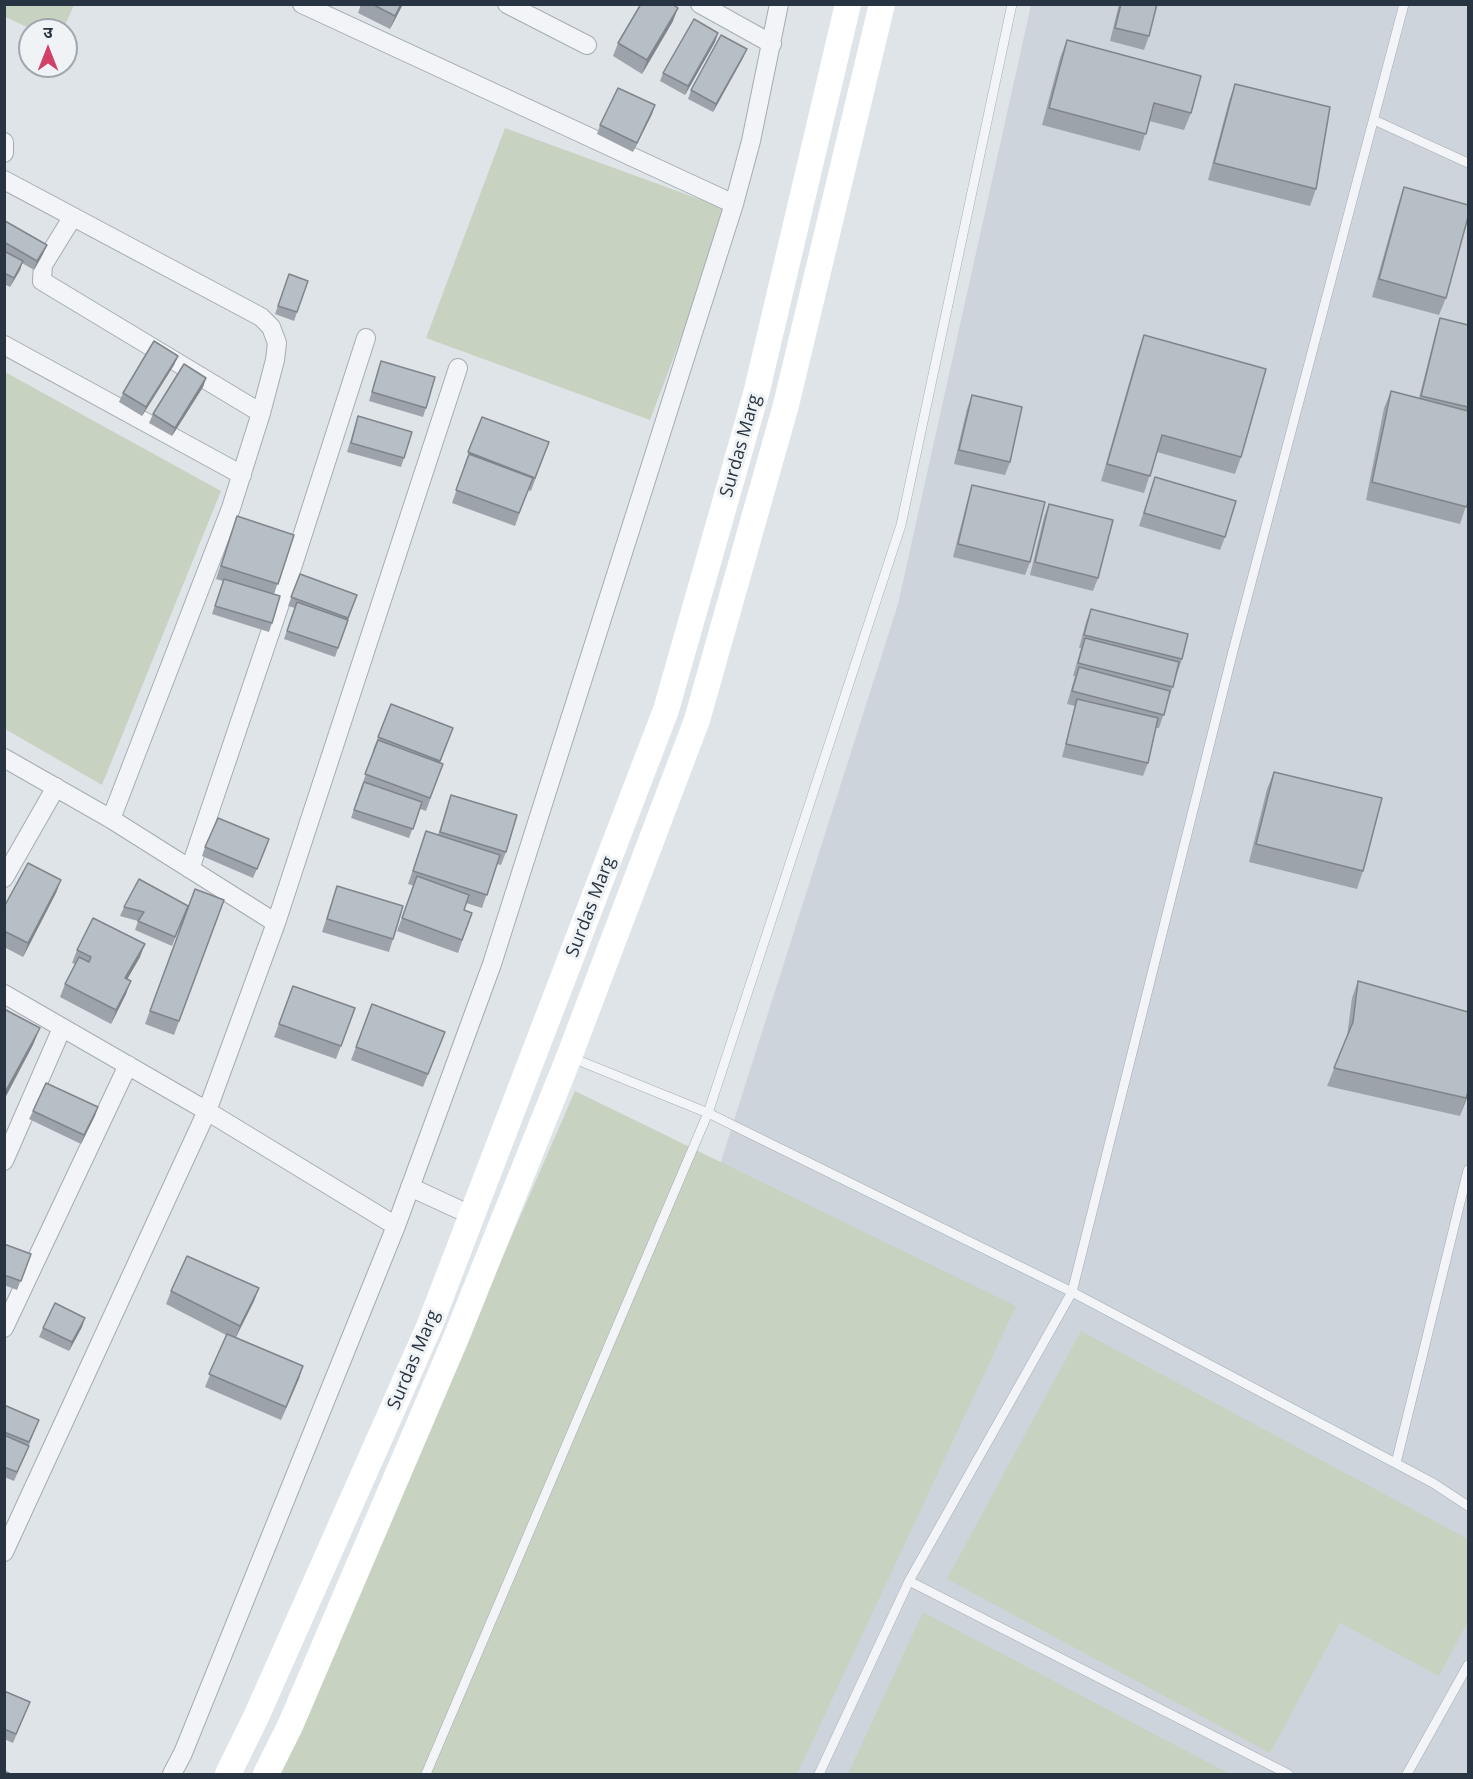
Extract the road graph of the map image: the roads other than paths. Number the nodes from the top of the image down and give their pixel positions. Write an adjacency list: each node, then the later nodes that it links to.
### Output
1 (302, 4): 16 (street)
2 (507, 4): 10 (street)
3 (700, 4): 9 (street)
4 (779, 4): 9 (street)
5 (848, 4): 31 (main road, Surdas Marg)
6 (882, 4): 32 (main road, Surdas Marg)
7 (1012, 4): 35 (lane)
8 (1404, 4): 11 (lane)
9 (772, 44): 16 (street)
10 (587, 45)
11 (1374, 120): 14 (lane); 41 (lane)
12 (4, 142): 13 (street)
13 (4, 153)
14 (1468, 163)
15 (4, 180): 17 (street)
16 (734, 204): 38 (street)
17 (72, 218): 21 (street); 21 (street)
18 (366, 338): 26 (street)
19 (4, 345): 22 (street)
20 (458, 368): 28 (street)
21 (261, 413): 22 (street)
22 (242, 475): 25 (street)
23 (4, 758): 24 (street)
24 (56, 787): 25 (street); 27 (street)
25 (111, 819): 26 (street)
26 (190, 869): 28 (street)
27 (4, 878)
28 (276, 923): 34 (street)
29 (4, 994): 30 (street)
30 (63, 1028): 33 (street); 36 (street)
31 (538, 1044): 32 (main road); 39 (main road, Surdas Marg)
32 (568, 1057): 35 (lane); 50 (main road, Surdas Marg)
33 (128, 1065): 34 (street); 42 (street)
34 (207, 1111): 40 (street); 45 (street)
35 (708, 1113): 41 (lane); 51 (lane)
36 (6, 1155)
37 (1468, 1170): 43 (lane)
38 (410, 1187): 39 (street); 40 (street)
39 (473, 1216): 49 (main road, Surdas Marg)
40 (396, 1226): 48 (street)
41 (1072, 1292): 43 (lane); 46 (lane)
42 (4, 1328)
43 (1396, 1463): 44 (lane)
44 (1468, 1506)
45 (4, 1552)
46 (909, 1581): 52 (lane); 53 (lane)
47 (1468, 1665): 54 (lane)
48 (172, 1774)
49 (228, 1774)
50 (266, 1774)
51 (426, 1774)
52 (819, 1774)
53 (1288, 1774)
54 (1407, 1774)

